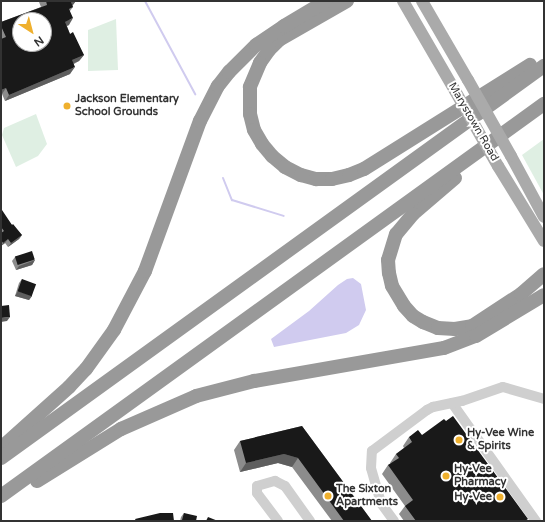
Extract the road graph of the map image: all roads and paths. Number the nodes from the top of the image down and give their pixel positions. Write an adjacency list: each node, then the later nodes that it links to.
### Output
1 (326, 1): 14 (highway)
2 (347, 1): 5 (highway)
3 (403, 1): 9 (main road, Marystown Road, bridge)
4 (422, 1): 8 (main road, Marystown Road, bridge)
5 (544, 57)
6 (544, 66): 15 (highway)
7 (544, 104): 10 (highway); 16 (highway)
8 (544, 217)
9 (544, 242)
10 (544, 274)
11 (544, 295): 17 (highway)
12 (544, 399): 13 (lane)
13 (452, 403): 20 (lane); 21 (lane)
14 (1, 448)
15 (1, 458)
16 (1, 496)
17 (1, 503)
18 (278, 521): 19 (lane)
19 (310, 521)
20 (394, 521)
21 (536, 521)

